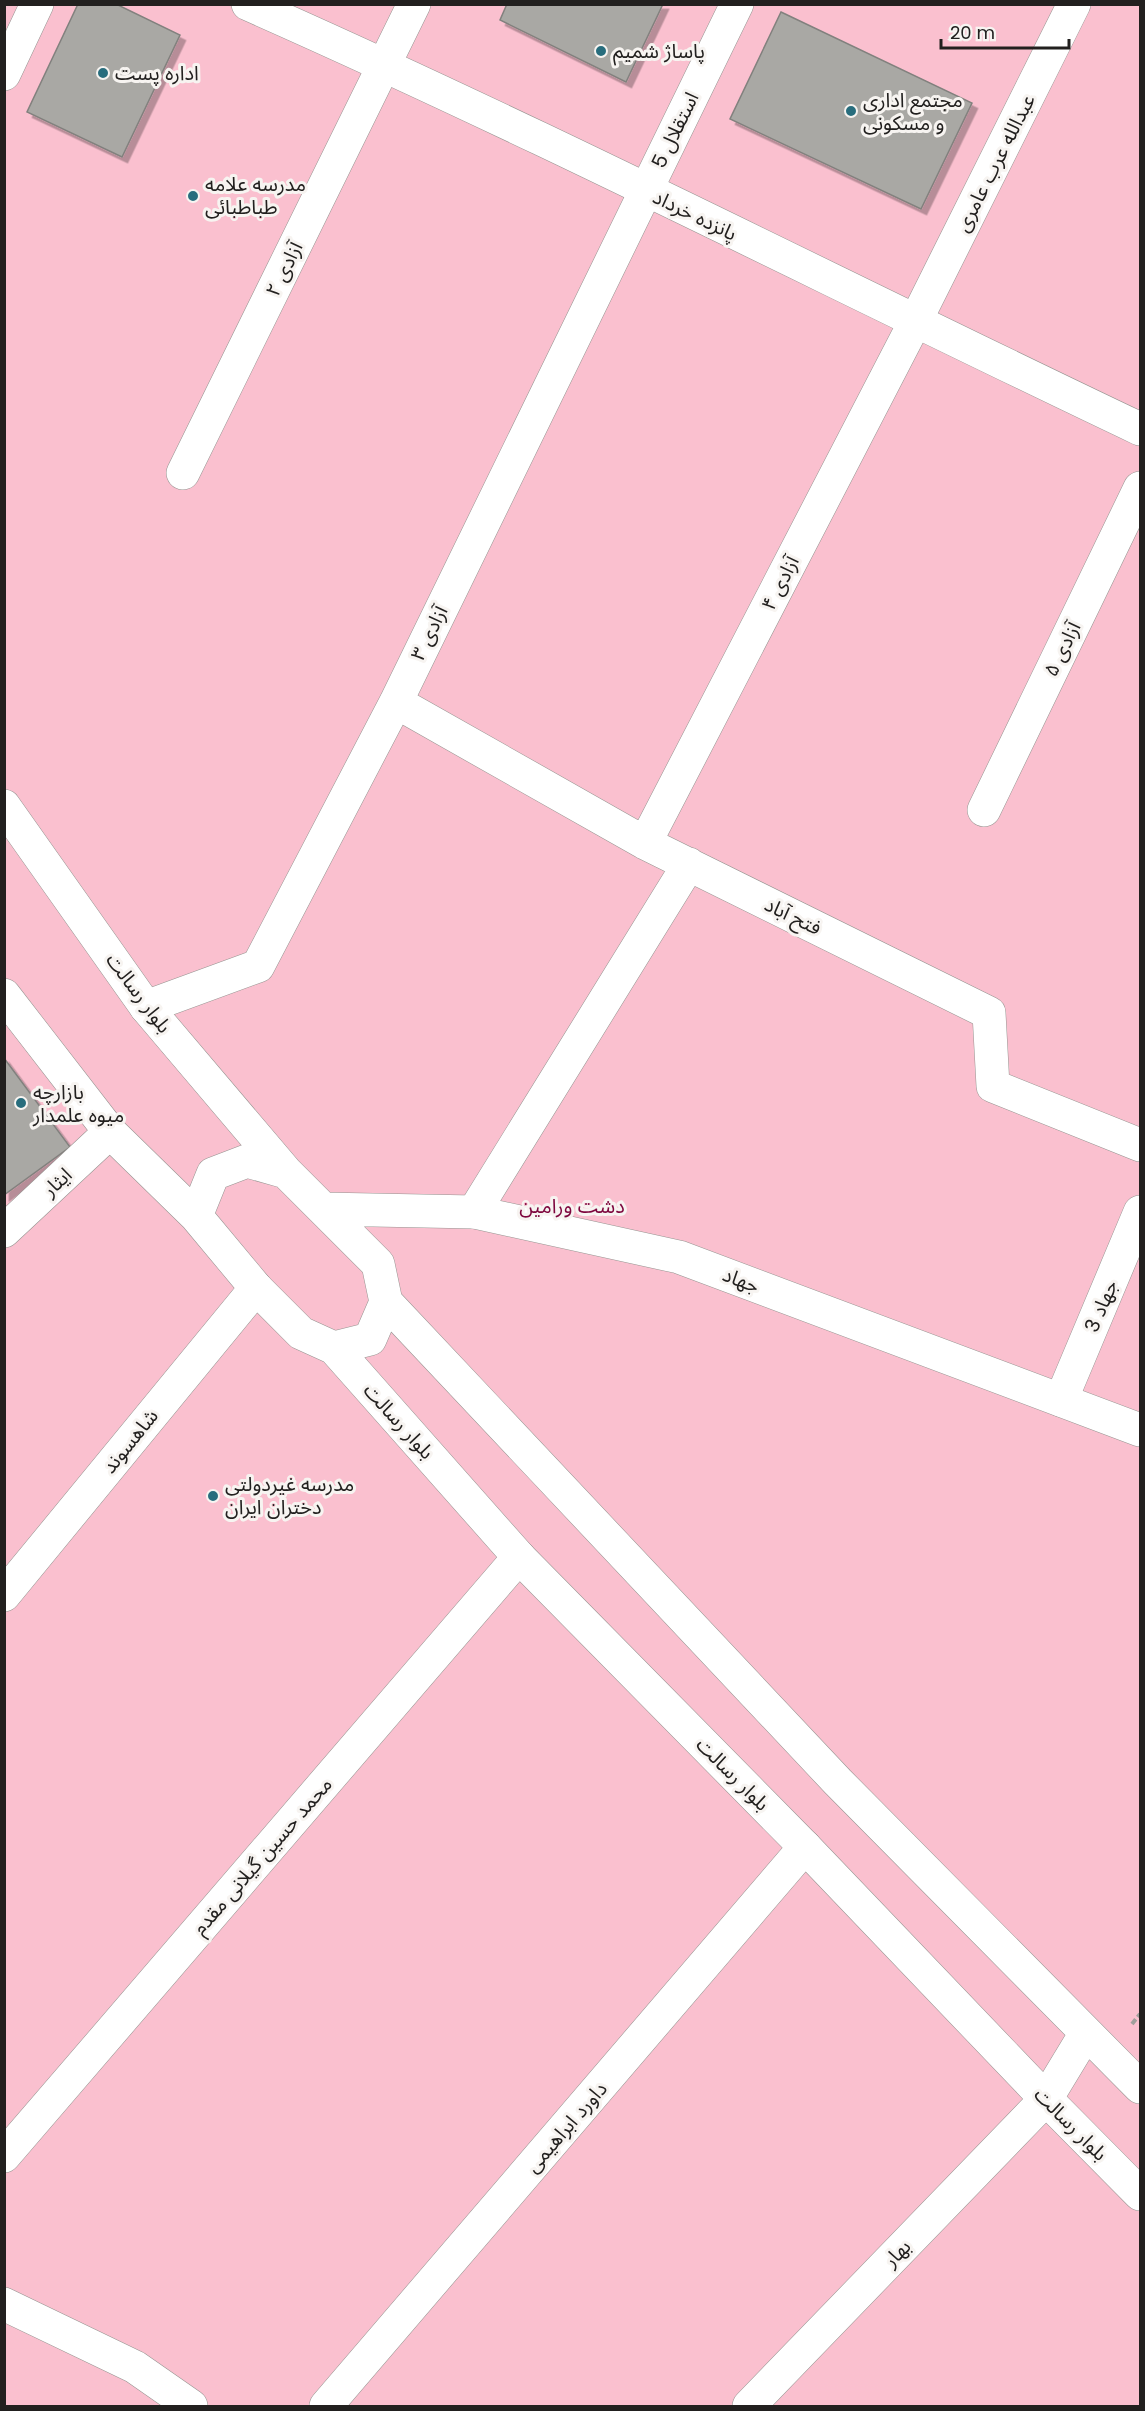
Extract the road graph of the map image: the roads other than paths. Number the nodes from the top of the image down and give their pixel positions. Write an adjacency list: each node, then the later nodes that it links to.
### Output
1 (37, 4): 7 (street)
2 (248, 4): 6 (street, پانزده خرداد)
3 (414, 4): 6 (street, آزادی ۲)
4 (736, 4): 8 (street, استقلال 5)
5 (1074, 4): 9 (street, عبدالله عرب عامری)
6 (385, 65): 8 (street, پانزده خرداد); 11 (street, آزادی ۲)
7 (4, 74)
8 (646, 191): 9 (street, پانزده خرداد); 13 (street, آزادی ۳)
9 (915, 322): 10 (street, پانزده خرداد); 16 (street, آزادی ۴)
10 (1140, 429)
11 (183, 473)
12 (1140, 488): 15 (street, آزادی ۵)
13 (396, 702): 16 (street, فتح آباد); 19 (street, آزادی ۳)
14 (4, 806): 19 (street, بلوار رسالت)
15 (984, 810)
16 (645, 843): 17 (street, فتح آباد)
17 (689, 864): 21 (street, فتح آباد); 24 (street)
18 (4, 995): 20 (street)
19 (146, 1007): 22 (street, بلوار رسالت)
20 (110, 1132): 26 (street); 27 (street, ایثار)
21 (1140, 1145)
22 (286, 1172): 23 (street, بلوار رسالت); 26 (street)
23 (323, 1209): 24 (street, جهاد); 29 (street, بلوار رسالت)
24 (474, 1212): 31 (street, جهاد)
25 (1140, 1212): 31 (street, جهاد 3)
26 (196, 1216): 28 (street)
27 (4, 1231)
28 (256, 1288): 30 (street); 34 (street, شاهسوند)
29 (386, 1302): 30 (street); 36 (street)
30 (333, 1348): 33 (street, بلوار رسالت)
31 (1061, 1400): 32 (street, جهاد)
32 (1140, 1430)
33 (519, 1557): 35 (street, بلوار رسالت); 39 (street, محمد حسین گیلانی مقدم)
34 (4, 1595)
35 (805, 1847): 38 (street, بلوار رسالت); 43 (street, داورد ابراهیمی)
36 (1086, 2033): 37 (street); 38 (street, بهار)
37 (1140, 2087)
38 (1046, 2099): 40 (street, بلوار رسالت); 44 (street, بهار)
39 (4, 2156)
40 (1140, 2194)
41 (4, 2304): 42 (street)
42 (191, 2406)
43 (326, 2406)
44 (749, 2406)

